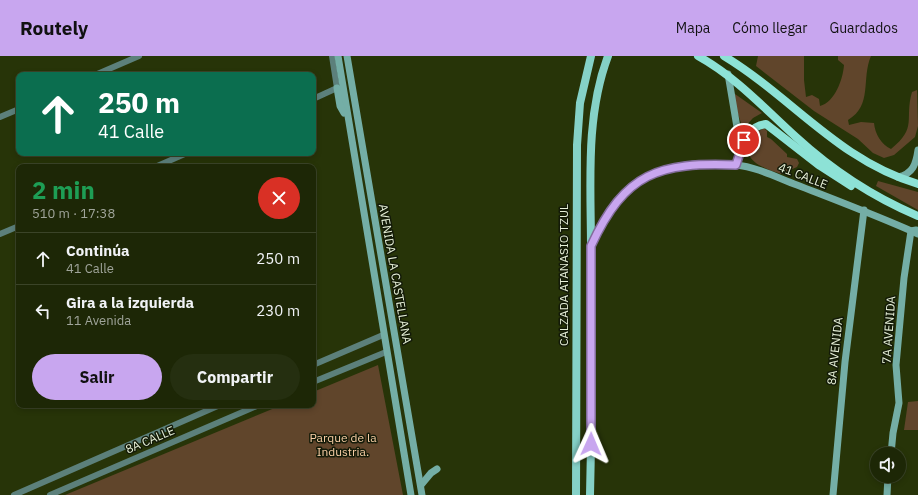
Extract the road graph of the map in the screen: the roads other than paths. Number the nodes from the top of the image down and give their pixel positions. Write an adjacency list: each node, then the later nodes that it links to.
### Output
1 (139, 56): 9 (street)
2 (332, 56): 11 (street)
3 (338, 56): 15 (main road, AVENIDA LA CASTELLANA)
4 (347, 56): 25 (main road, AVENIDA LA CASTELLANA)
5 (591, 56): 50 (main road, CALZADA ATANASIO TZUL)
6 (608, 56): 32 (main road)
7 (698, 56): 10 (highway)
8 (724, 56): 22 (highway)
9 (102, 72)
10 (728, 74): 17 (main road); 24 (highway)
11 (337, 88): 12 (street); 15 (main road)
12 (316, 98)
13 (16, 110): 14 (street)
14 (0, 117)
15 (348, 120): 27 (main road, AVENIDA LA CASTELLANA)
16 (918, 150): 21 (main road)
17 (741, 151): 20 (main road); 24 (highway)
18 (180, 156): 19 (street)
19 (162, 164)
20 (736, 165): 26 (main road, 41 CALLE); 32 (main road, 41 CALLE)
21 (917, 168): 22 (main road)
22 (896, 178): 23 (highway)
23 (918, 184)
24 (862, 187): 28 (highway)
25 (371, 198): 27 (main road); 36 (main road, AVENIDA LA CASTELLANA)
26 (864, 210): 30 (main road, 41 CALLE); 52 (main road, 8A AVENIDA)
27 (363, 214): 33 (main road, AVENIDA LA CASTELLANA)
28 (918, 216)
29 (16, 227): 31 (street)
30 (916, 232): 40 (main road, 7A AVENIDA)
31 (0, 234)
32 (591, 246): 51 (main road)
33 (384, 335): 34 (main road, AVENIDA LA CASTELLANA); 35 (street); 36 (main road)
34 (386, 352): 36 (main road); 37 (street); 43 (main road, AVENIDA LA CASTELLANA)
35 (316, 364)
36 (400, 365): 42 (main road, AVENIDA LA CASTELLANA)
37 (316, 381)
38 (213, 408): 46 (street, 8A CALLE)
39 (252, 408): 47 (street, 8A CALLE)
40 (892, 447)
41 (437, 469): 45 (main road)
42 (418, 471): 43 (main road); 45 (main road, AVENIDA LA CASTELLANA)
43 (407, 472): 48 (main road, AVENIDA LA CASTELLANA)
44 (888, 483): 53 (main road)
45 (421, 485): 49 (main road, AVENIDA LA CASTELLANA)
46 (14, 495)
47 (50, 495)
48 (411, 495)
49 (422, 495)
50 (576, 495)
51 (590, 495)
52 (833, 495)
53 (887, 495)

